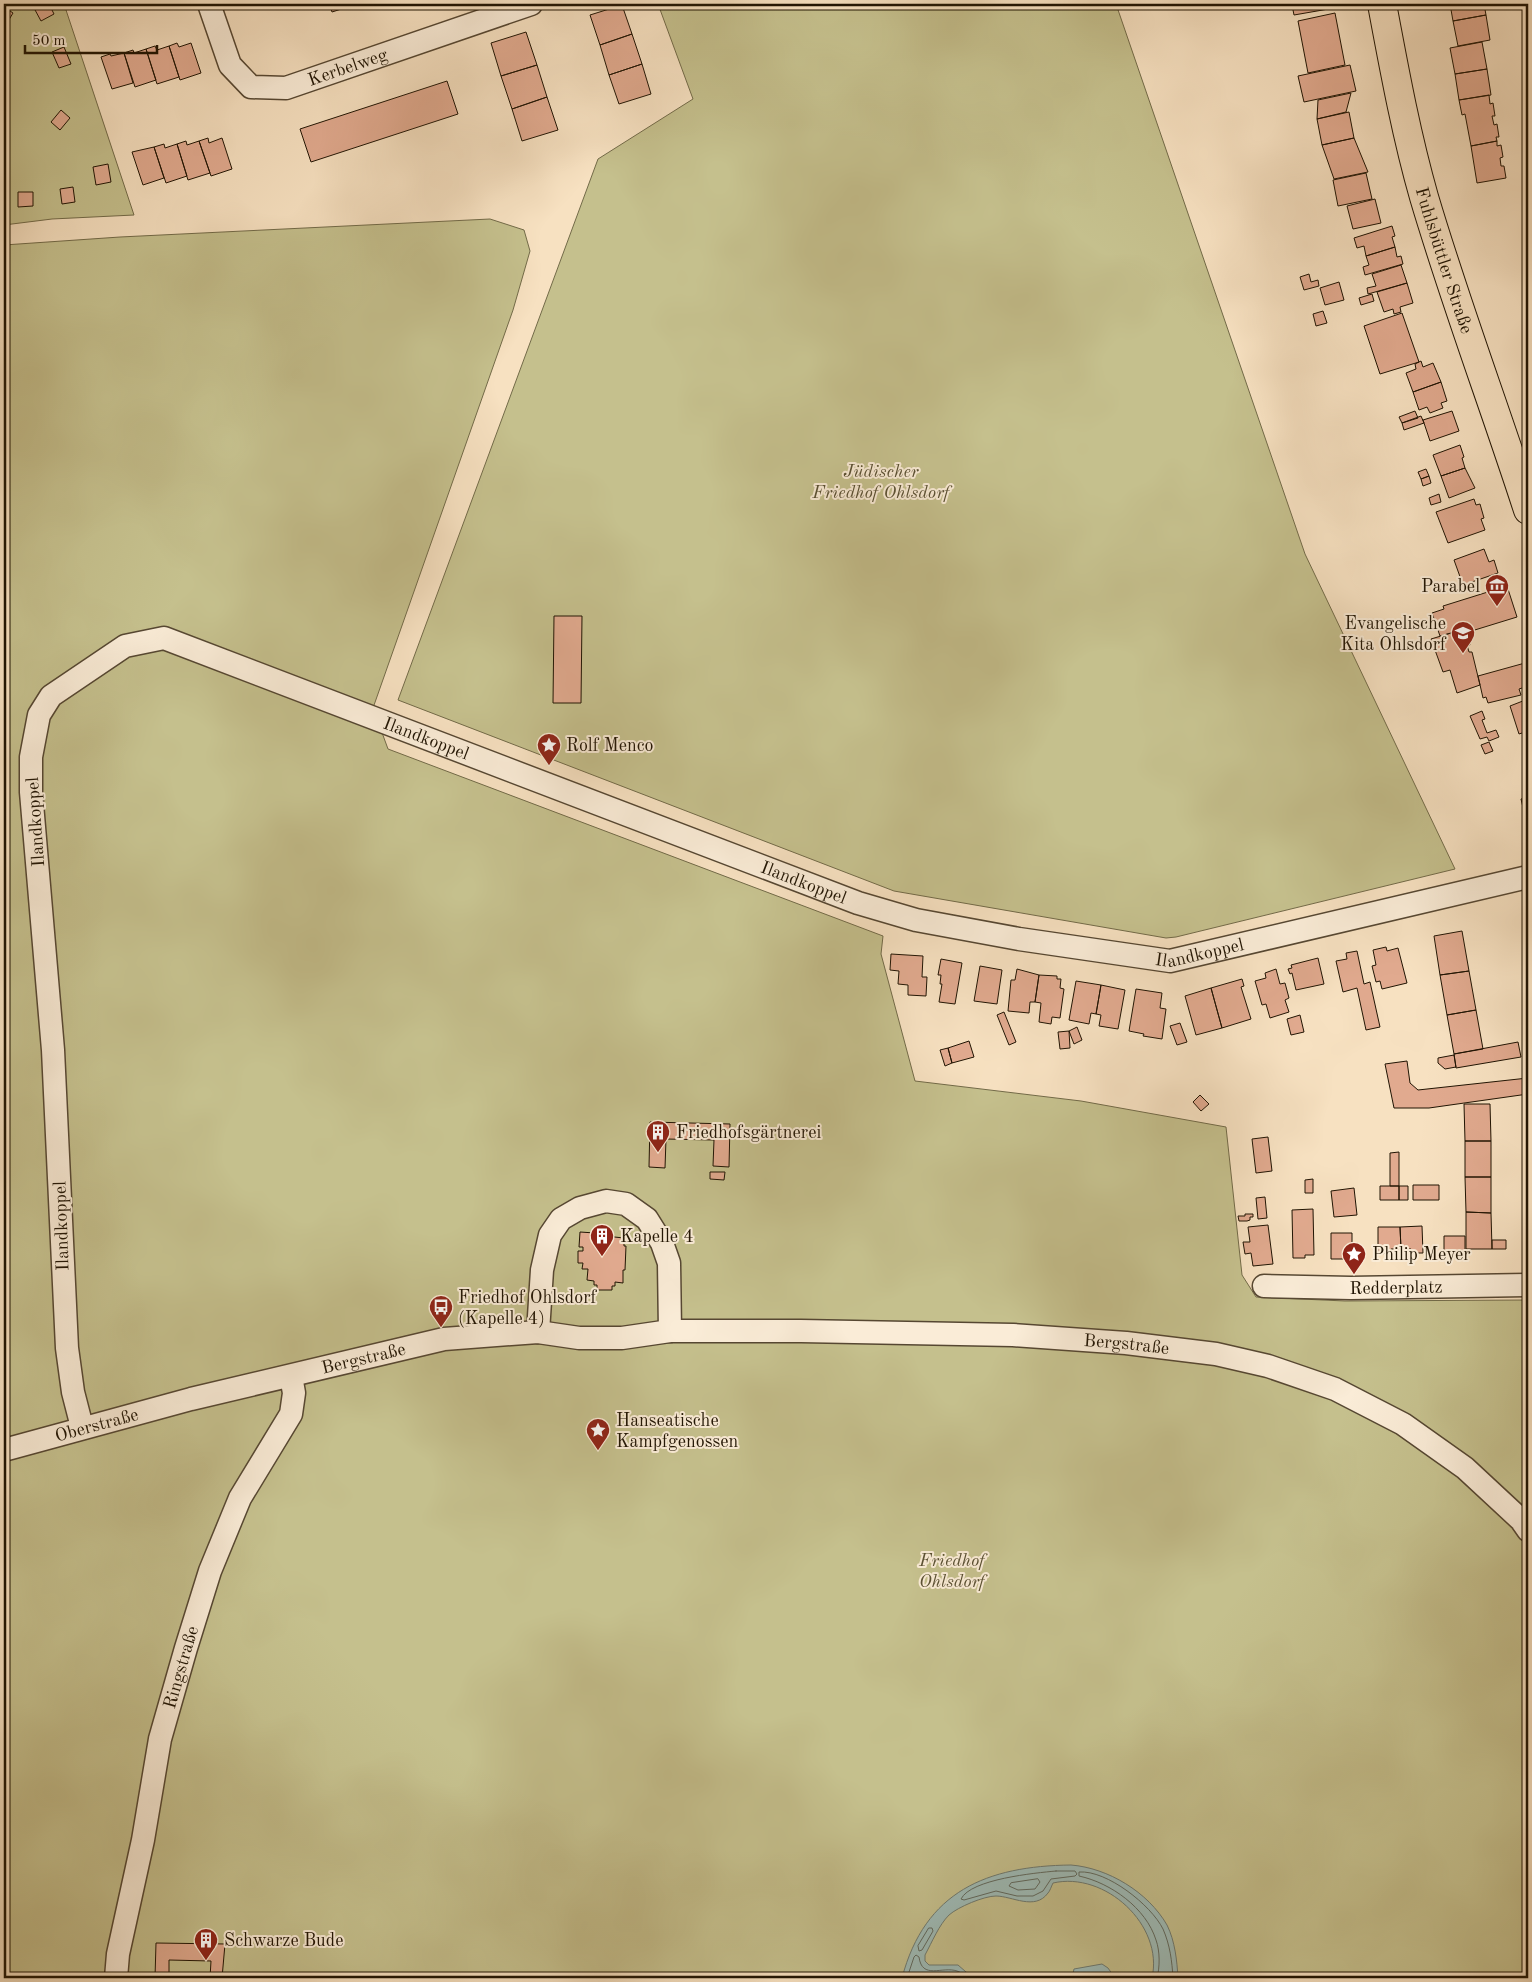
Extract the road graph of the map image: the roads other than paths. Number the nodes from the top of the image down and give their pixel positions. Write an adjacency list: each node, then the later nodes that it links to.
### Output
1 (209, 4): 2 (street, Kerbelweg)
2 (531, 4)
3 (1382, 4): 4 (main road, Fuhlsbüttler Straße)
4 (1528, 510)
5 (1528, 877): 12 (street, Ilandkoppel)
6 (1528, 1285): 7 (street, Redderplatz)
7 (1264, 1286)
8 (670, 1331): 9 (street, Bergstraße); 9 (street); 14 (street, Bergstraße)
9 (538, 1332): 10 (street, Bergstraße)
10 (291, 1376): 11 (street, Bergstraße); 15 (street, Ringstraße)
11 (191, 1399): 12 (street, Oberstraße)
12 (82, 1427): 13 (street, Oberstraße)
13 (4, 1450)
14 (1528, 1530)
15 (116, 1978)

